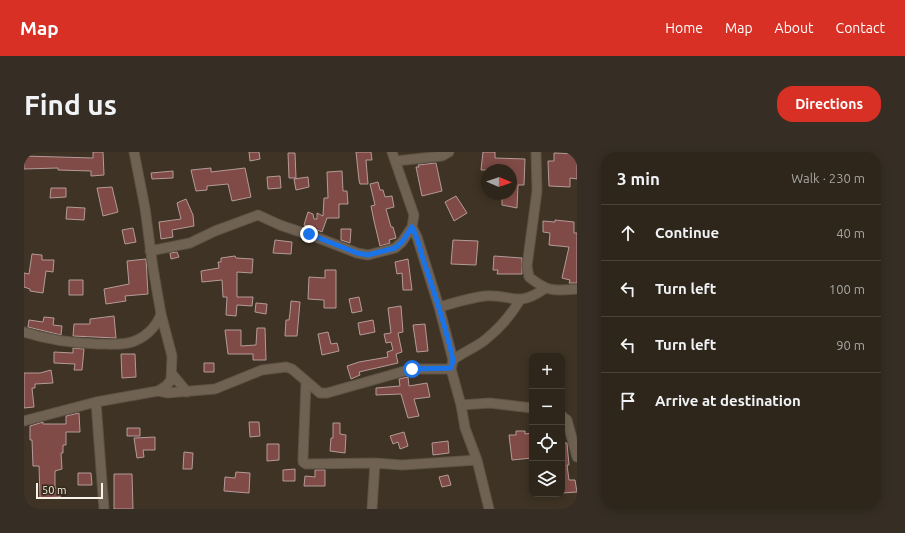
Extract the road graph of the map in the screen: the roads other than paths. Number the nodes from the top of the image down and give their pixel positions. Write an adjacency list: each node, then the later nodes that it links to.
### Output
1 (134, 152): 6 (street)
2 (449, 152): 4 (street)
3 (536, 152): 7 (street)
4 (394, 156): 5 (street)
5 (412, 227): 6 (street); 10 (street)
6 (150, 251): 11 (street)
7 (544, 289): 8 (street); 9 (street)
8 (577, 289)
9 (520, 300): 10 (street); 13 (street)
10 (439, 307): 13 (street)
11 (161, 314): 12 (street); 14 (street)
12 (24, 332)
13 (452, 364): 15 (street); 19 (street)
14 (172, 374): 16 (street); 17 (street)
15 (306, 383): 17 (street); 25 (street)
16 (158, 391): 17 (street); 18 (street)
17 (188, 392)
18 (96, 402): 22 (street); 26 (street)
19 (461, 405): 20 (street); 24 (street)
20 (529, 408)
21 (565, 418): 23 (street)
22 (24, 421)
23 (577, 457)
24 (477, 460): 25 (street); 28 (street)
25 (375, 463): 27 (street)
26 (104, 509)
27 (372, 509)
28 (489, 509)

